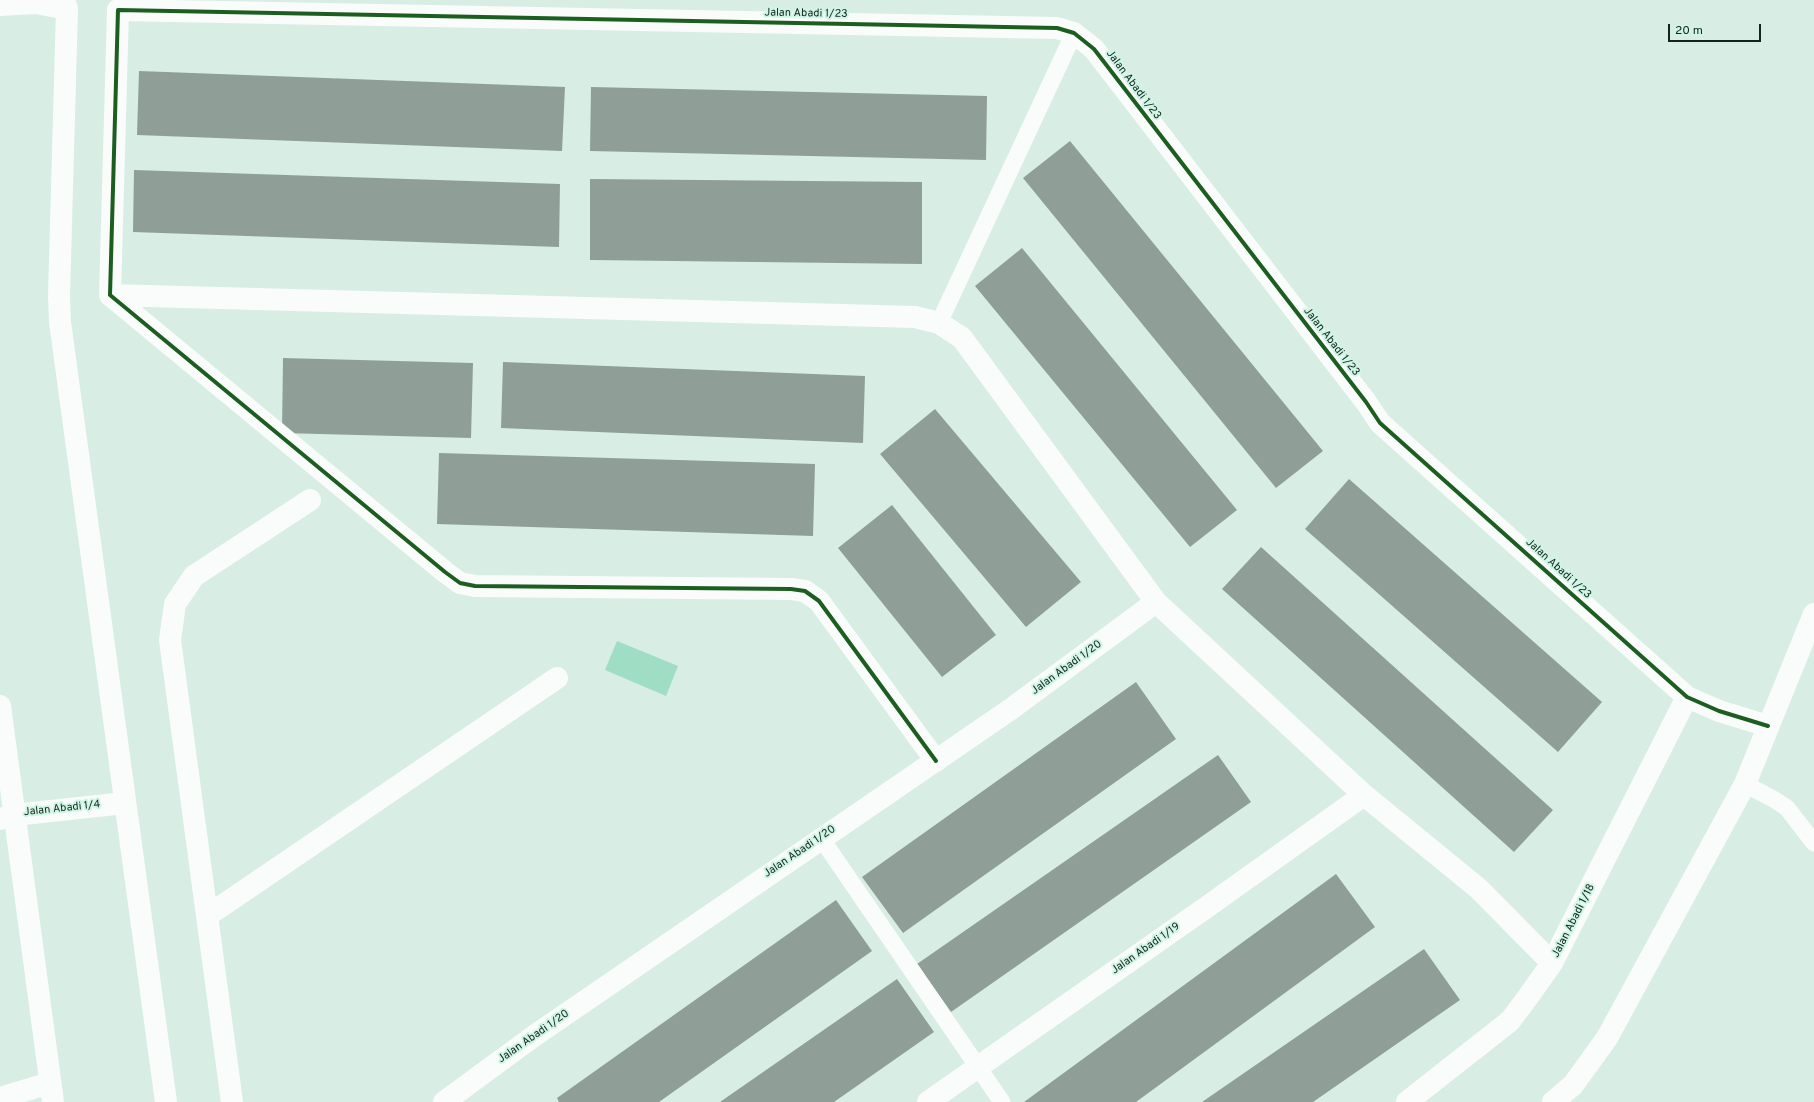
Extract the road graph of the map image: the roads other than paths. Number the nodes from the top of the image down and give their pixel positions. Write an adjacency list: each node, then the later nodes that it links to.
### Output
1 (66, 4): 2 (street); 16 (street)
2 (1, 5)
3 (1074, 33): 4 (street, Jalan Abadi 1/23); 5 (lane); 10 (street, Jalan Abadi 1/23)
4 (110, 295): 5 (street); 13 (street)
5 (940, 323): 7 (street)
6 (310, 500): 20 (street)
7 (1156, 602): 13 (street, Jalan Abadi 1/20); 15 (street)
8 (1814, 614): 12 (street)
9 (557, 678): 20 (street)
10 (1687, 697): 12 (street, Jalan Abadi 1/23); 21 (street, Jalan Abadi 1/18)
11 (0, 706): 17 (street)
12 (1768, 726): 14 (street)
13 (936, 761): 18 (street, Jalan Abadi 1/20)
14 (1745, 784): 19 (lane); 31 (street)
15 (1364, 795): 21 (street); 22 (street, Jalan Abadi 1/19)
16 (125, 803): 17 (street, Jalan Abadi 1/4); 25 (street)
17 (7, 817): 23 (street)
18 (821, 838): 22 (lane); 27 (street, Jalan Abadi 1/20)
19 (1814, 843)
20 (207, 916): 26 (street)
21 (1552, 963): 30 (street, Jalan Abadi 1/18)
22 (978, 1067): 28 (street, Jalan Abadi 1/19); 29 (lane)
23 (52, 1093): 24 (street)
24 (0, 1098)
25 (166, 1102)
26 (232, 1102)
27 (444, 1102)
28 (928, 1102)
29 (1002, 1102)
30 (1406, 1102)
31 (1553, 1102)

